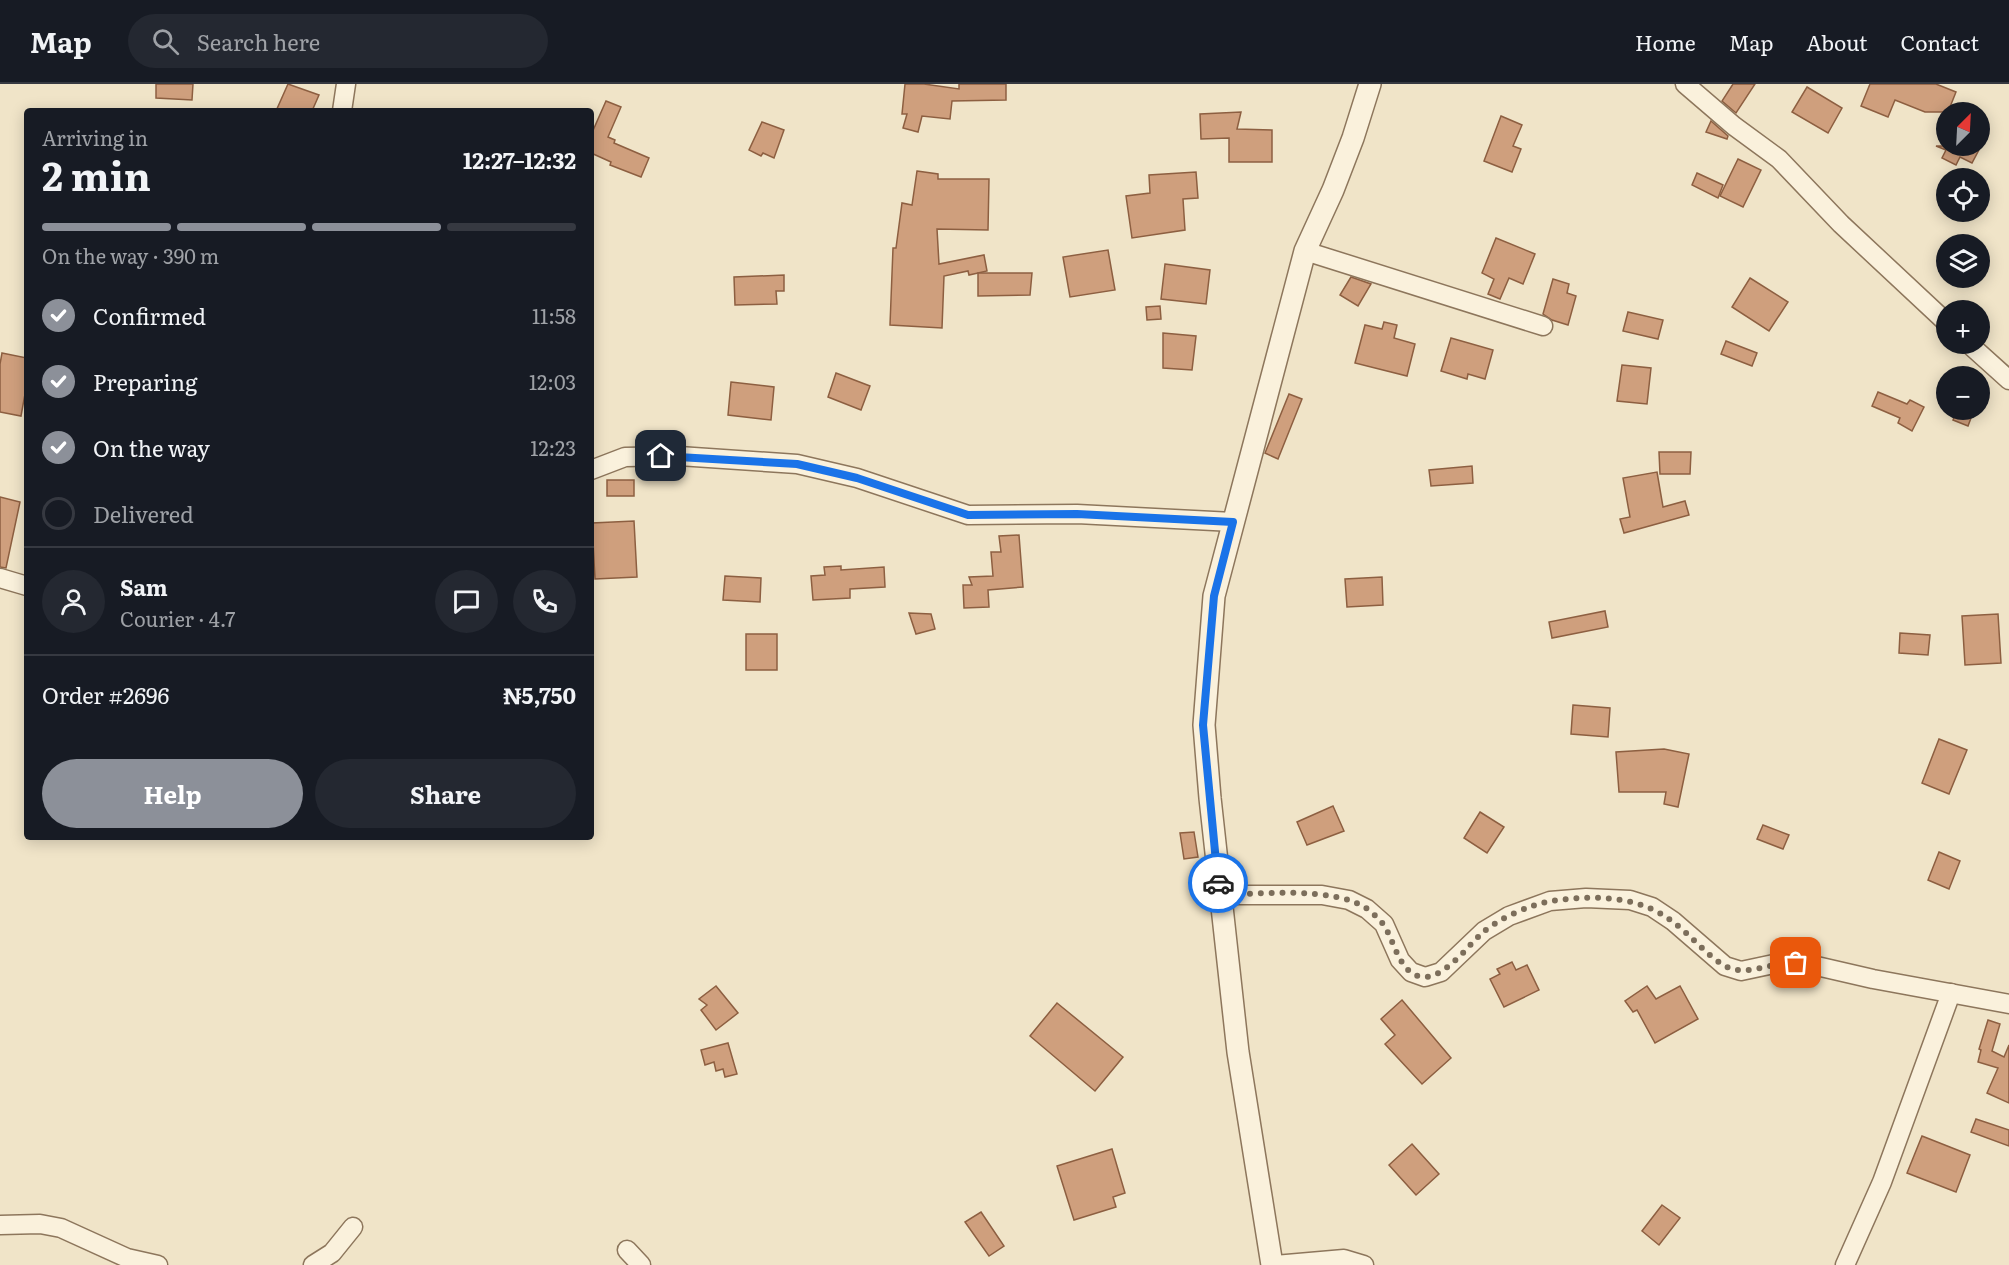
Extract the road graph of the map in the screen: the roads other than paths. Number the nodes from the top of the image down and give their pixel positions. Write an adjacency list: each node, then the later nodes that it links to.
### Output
1 (346, 84): 4 (street)
2 (1370, 84): 5 (street)
3 (1685, 84): 6 (street)
4 (342, 108)
5 (1305, 251): 7 (street); 11 (street)
6 (1936, 313)
7 (1543, 326)
8 (1980, 354): 9 (street)
9 (2009, 380)
10 (594, 469): 11 (street)
11 (1233, 522): 14 (street)
12 (0, 578): 13 (street)
13 (24, 585)
14 (1219, 895): 15 (street); 23 (street)
15 (1950, 993): 16 (street); 25 (street)
16 (2009, 1004)
17 (0, 1225): 20 (street)
18 (352, 1227): 21 (street)
19 (627, 1250): 22 (street)
20 (158, 1265)
21 (313, 1265)
22 (641, 1265)
23 (1273, 1265): 24 (street)
24 (1364, 1265)
25 (1845, 1265)

